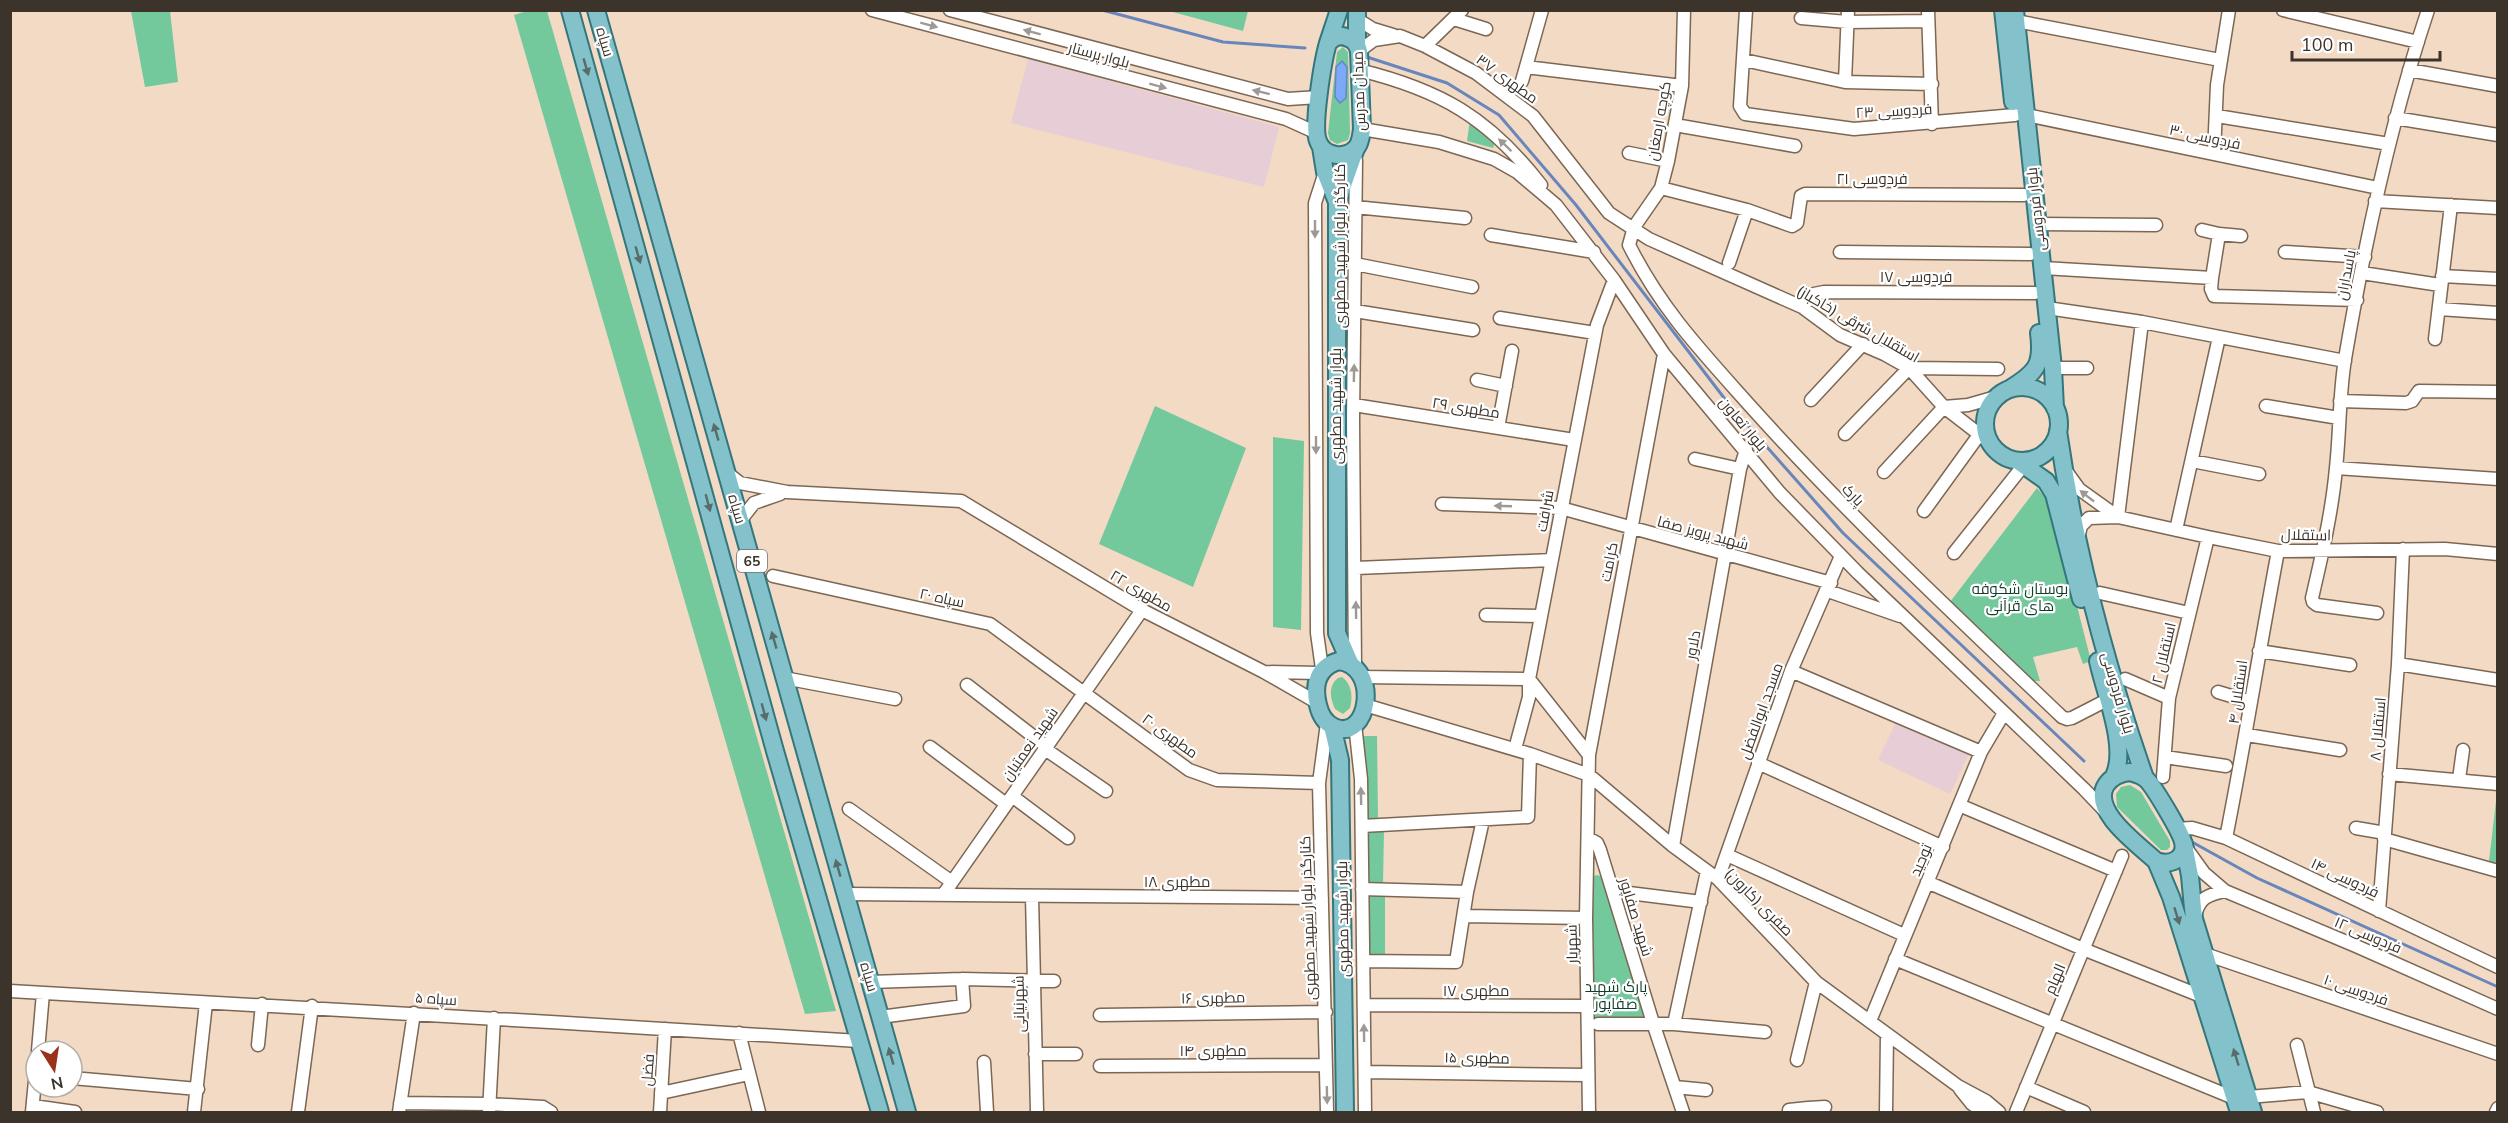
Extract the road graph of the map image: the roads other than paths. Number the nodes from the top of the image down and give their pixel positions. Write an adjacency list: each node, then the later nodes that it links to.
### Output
1 (570, 10): 278 (main road, سپاه / 65, one-way to 278)
2 (596, 10): 129 (main road, سپاه / 65, one-way to 2)
3 (872, 10): 43 (street, بلوار پرستار, one-way to 43)
4 (950, 10): 35 (street, بلوار پرستار, one-way to 4)
5 (1339, 10): 22 (main road)
6 (1542, 10): 27 (street)
7 (1684, 10): 33 (street, کوچه ارمغان)
8 (1746, 10): 25 (street)
9 (2003, 10): 36 (main road, بلوار فردوسی)
10 (2229, 10): 26 (street)
11 (2283, 10): 21 (street)
12 (2428, 10): 21 (street, پاسداران)
13 (1357, 15): 20 (street, مطهری ۳۷); 24 (main road)
14 (1458, 15): 19 (street); 23 (street)
15 (1847, 16): 16 (street); 18 (street); 31 (street)
16 (1928, 16): 32 (street)
17 (2016, 16): 26 (street); 36 (main road, بلوار فردوسی)
18 (1801, 18)
19 (1486, 29)
20 (1400, 36): 23 (street, مطهری ۳۷); 24 (street)
21 (2418, 42): 29 (street, پاسداران)
22 (1328, 43): 24 (main road, میدان مدرس); 35 (main road, میدان مدرس)
23 (1425, 46): 64 (street, مطهری ۳۷)
24 (1358, 48): 28 (main road, میدان مدرس)
25 (1744, 60): 31 (street); 39 (street, فردوسی ۲۳)
26 (2220, 60): 37 (street)
27 (1526, 67): 30 (street); 33 (street)
28 (1359, 70): 41 (main road, میدان مدرس); 56 (street, one-way to 28)
29 (2409, 70): 34 (street); 38 (street, پاسداران)
30 (1522, 81)
31 (1845, 82): 32 (street)
32 (1932, 84): 39 (street)
33 (1682, 86): 40 (street, کوچه ارمغان)
34 (2498, 86)
35 (1319, 97): 43 (main road, میدان مدرس)
36 (2020, 115): 39 (street, فردوسی ۲۳); 48 (street, فردوسی ۳۰); 53 (main road, بلوار فردوسی); 62 (main road, بلوار فردوسی)
37 (2217, 116): 44 (street); 48 (street)
38 (2395, 118): 42 (street); 44 (street, پاسداران)
39 (1932, 124)
40 (1676, 125): 45 (street); 49 (street, کوچه ارمغان)
41 (1362, 129): 46 (main road, میدان مدرس); 56 (street, بلوار تعاون)
42 (2498, 135)
43 (1319, 140): 46 (main road, میدان مدرس); 50 (main road, بلوار شهید مطهری)
44 (2389, 144): 52 (street, پاسداران)
45 (1796, 146)
46 (1356, 148): 55 (main road); 58 (street, کنارگذر بلوار شهید مطهری)
47 (1629, 153): 49 (street)
48 (2214, 154): 52 (street, فردوسی ۳۰)
49 (1668, 161): 51 (street, کوچه ارمغان)
50 (1325, 172): 55 (main road, بلوار شهید مطهری); 164 (street, کنارگذر بلوار شهید مطهری, one-way to 164)
51 (1661, 188): 60 (street); 64 (street, کوچه ارمغان)
52 (2378, 188): 54 (street, پاسداران)
53 (2024, 195): 60 (street, فردوسی ۲۱); 72 (main road, بلوار فردوسی)
54 (2375, 201): 57 (street); 73 (street, پاسداران)
55 (1337, 202): 160 (main road, بلوار شهید مطهری)
56 (1556, 206): 69 (street, بلوار تعاون)
57 (2451, 206): 59 (street); 81 (street)
58 (1355, 207): 61 (street); 75 (street, کنارگذر بلوار شهید مطهری)
59 (2498, 208)
60 (1747, 210): 74 (street)
61 (1465, 218)
62 (2038, 224): 63 (street); 76 (main road, بلوار فردوسی)
63 (2156, 225)
64 (1634, 227): 85 (street, استقلال شرقی (خاکباز)); 177 (street, پارک)
65 (2202, 230): 66 (street)
66 (2220, 234): 68 (street); 78 (street)
67 (1491, 235): 69 (street)
68 (2241, 236)
69 (1594, 252): 80 (street, بلوار تعاون)
70 (1840, 252): 72 (street)
71 (2285, 252): 73 (street)
72 (2030, 254): 83 (main road, بلوار فردوسی)
73 (2365, 257): 77 (street, پاسداران)
74 (1729, 263)
75 (1355, 264): 82 (street); 88 (street, کنارگذر بلوار شهید مطهری)
76 (2043, 268): 78 (street); 86 (main road, بلوار فردوسی)
77 (2362, 273): 81 (street); 84 (street, پاسداران)
78 (2212, 278): 84 (street)
79 (2498, 279): 81 (street)
80 (1614, 280): 93 (street, شرافت); 98 (street, بلوار تعاون)
81 (2441, 281): 87 (street)
82 (1472, 287)
83 (2035, 293): 85 (street, فردوسی ۱۷); 106 (main road, بلوار فردوسی)
84 (2357, 300): 99 (street, پاسداران)
85 (1802, 307): 96 (street, استقلال شرقی (خاکباز))
86 (2047, 308): 91 (street); 101 (main road, بلوار فردوسی)
87 (2439, 309): 89 (street); 95 (street)
88 (1355, 312): 92 (street); 111 (street, کنارگذر بلوار شهید مطهری, one-way to 88)
89 (2498, 313)
90 (1500, 318): 93 (street)
91 (2142, 322): 94 (street); 136 (street)
92 (1473, 330)
93 (1595, 333): 120 (street, شرافت)
94 (2219, 337): 99 (street); 123 (street)
95 (2434, 339)
96 (1863, 344): 100 (street, استقلال شرقی (خاکباز)); 109 (street)
97 (1512, 351): 105 (street)
98 (1664, 354): 121 (street, بلوار تعاون); 138 (street, کرامت)
99 (2345, 361): 110 (street, پاسداران)
100 (1909, 368): 103 (street); 113 (street, استقلال شرقی (خاکباز)); 118 (street)
101 (2053, 368): 102 (street); 114 (main road, بلوار فردوسی)
102 (2086, 368)
103 (1998, 369)
104 (1477, 380): 105 (street)
105 (1506, 386): 116 (street)
106 (2012, 388): 108 (main road); 114 (main road)
107 (2498, 392): 110 (street)
108 (1996, 397): 113 (street); 119 (main road)
109 (1812, 400)
110 (2340, 401): 115 (street, پاسداران)
111 (1354, 405): 116 (street, مطهری ۲۹); 150 (street, کنارگذر بلوار شهید مطهری)
112 (2266, 406): 115 (street)
113 (1944, 407): 119 (street, استقلال شرقی (خاکباز)); 128 (street)
114 (2055, 408): 117 (main road)
115 (2339, 418): 126 (street, پاسداران)
116 (1498, 428): 120 (street, مطهری ۲۹)
117 (2058, 431): 124 (main road); 125 (main road, بلوار فردوسی)
118 (1845, 434)
119 (1984, 438): 124 (main road); 135 (street)
120 (1574, 440): 134 (street, شرافت)
121 (1746, 450): 127 (street, دلاور); 148 (street, بلوار تعاون)
122 (1695, 459): 127 (street)
123 (2192, 461): 130 (street); 139 (street)
124 (2020, 463): 144 (street); 177 (main road, بلوار فردوسی)
125 (2063, 468): 136 (street, one-way to 125); 141 (main road, بلوار فردوسی)
126 (2336, 468): 131 (street); 145 (street, پاسداران)
127 (1740, 470): 146 (street, دلاور)
128 (1884, 472)
129 (727, 473): 132 (street); 137 (main road, سپاه / 65)
130 (2259, 474)
131 (2498, 479)
132 (787, 492): 137 (street); 154 (street, مطهری ۲۲)
133 (1442, 504): 134 (street, شهید پرویز صفا, one-way to 133)
134 (1564, 509): 138 (street, شهید پرویز صفا); 149 (street, شرافت)
135 (1924, 511)
136 (2118, 517): 139 (street, استقلال); 141 (street)
137 (740, 521): 168 (main road, سپاه / 65, one-way to 137)
138 (1631, 528): 146 (street, شهید پرویز صفا); 192 (street, کرامت)
139 (2176, 530): 140 (street, استقلال)
140 (2208, 537): 143 (street, استقلال); 155 (street, استقلال ۲)
141 (2078, 539): 200 (main road, بلوار فردوسی)
142 (2403, 549): 145 (street, استقلال); 147 (street, استقلال); 162 (street, استقلال ۸)
143 (2278, 550): 145 (street, استقلال); 161 (street, استقلال ۴)
144 (1954, 552)
145 (2323, 552): 156 (street, پاسداران)
146 (1725, 554): 152 (street, شهید پرویز صفا); 219 (street, دلاور)
147 (2498, 554)
148 (1841, 556): 152 (street, مسجد ابوالفضل); 159 (street, بلوار تعاون)
149 (1552, 560): 150 (street); 158 (street, شرافت)
150 (1356, 568): 165 (street, کنارگذر بلوار شهید مطهری, one-way to 150)
151 (773, 576): 173 (street, سپاه ۲۰)
152 (1829, 587): 159 (street, شهید پرویز صفا); 166 (street, مسجد ابوالفضل)
153 (2100, 593): 155 (street)
154 (1142, 610): 167 (street, مطهری ۲۲); 173 (street, شهید نعمتیان)
155 (2189, 613): 175 (street, استقلال ۲)
156 (2377, 613)
157 (1486, 615): 158 (street)
158 (1540, 616): 169 (street, شرافت)
159 (1906, 619): 181 (street, بلوار تعاون)
160 (1337, 633): 164 (main road); 165 (main road, بلوار شهید مطهری)
161 (2259, 651): 163 (street); 178 (street, استقلال ۴)
162 (2398, 664): 171 (street); 197 (street, استقلال ۸)
163 (2350, 665)
164 (1323, 670): 165 (main road); 167 (street, مطهری ۲۲); 179 (main road)
165 (1356, 670): 169 (street); 180 (main road)
166 (1791, 671): 190 (street); 195 (street, مسجد ابوالفضل)
167 (1264, 672): 179 (street)
168 (784, 678): 176 (street); 234 (main road, سپاه / 65, one-way to 168)
169 (1529, 679): 187 (street, شرافت); 192 (street)
170 (2126, 679): 175 (street)
171 (2498, 681)
172 (967, 685): 186 (street)
173 (1085, 692): 186 (street, شهید نعمتیان); 203 (street, مطهری ۲۰)
174 (2218, 692): 178 (street)
175 (2169, 698): 193 (street, استقلال ۲)
176 (896, 699)
177 (2107, 700): 201 (main road, بلوار فردوسی)
178 (2251, 702): 184 (street, استقلال ۴)
179 (1317, 703): 182 (main road)
180 (1365, 705): 183 (main road); 187 (street, صفری (کارون))
181 (2004, 713): 190 (street, توحید); 205 (street, بلوار تعاون)
182 (1329, 724): 183 (main road); 194 (main road, بلوار شهید مطهری); 203 (street, کنارگذر بلوار شهید مطهری)
183 (1353, 726): 194 (main road); 212 (street, one-way to 183)
184 (2247, 735): 188 (street); 218 (street, استقلال ۴)
185 (930, 747): 207 (street)
186 (1046, 748): 206 (street); 207 (street, شهید نعمتیان)
187 (1515, 749): 191 (street, صفری (کارون))
188 (2340, 750)
189 (2463, 750): 202 (street)
190 (1980, 752): 208 (street, توحید)
191 (1530, 754): 198 (street, صفری (کارون)); 211 (street)
192 (1589, 755): 198 (street, کرامت)
193 (2165, 757): 196 (street); 199 (street, استقلال ۲)
194 (1340, 760): 318 (main road, بلوار شهید مطهری)
195 (1758, 762): 220 (street); 221 (street, مسجد ابوالفضل)
196 (2226, 766)
197 (2389, 774): 202 (street); 215 (street, استقلال ۸)
198 (1589, 775): 217 (street, شهریار); 219 (street, صفری (کارون))
199 (2163, 777)
200 (2145, 778): 201 (main road); 214 (main road, بلوار فردوسی)
201 (2111, 779): 205 (street); 210 (main road, بلوار فردوسی)
202 (2459, 779): 204 (street)
203 (1319, 783): 237 (street, کنارگذر بلوار شهید مطهری)
204 (2498, 784)
205 (2084, 789): 210 (street, بلوار تعاون)
206 (1106, 791)
207 (1009, 800): 216 (street); 228 (street, شهید نعمتیان)
208 (1959, 805): 220 (street, توحید); 225 (street)
209 (849, 809): 228 (street)
210 (2106, 813): 223 (main road)
211 (1483, 820): 212 (street); 233 (street)
212 (1362, 826): 230 (street)
213 (2356, 828): 215 (street)
214 (2180, 836): 218 (street, فردوسی ۱۴); 223 (main road); 232 (street, فردوسی ۱۲); 242 (main road)
215 (2384, 836): 226 (street); 239 (street, استقلال ۸)
216 (1068, 838)
217 (1588, 838): 231 (street, شهید صفاپور); 241 (street, شهریار)
218 (2226, 838): 239 (street, فردوسی ۱۴)
219 (1673, 846): 224 (street, صفری (کارون))
220 (1942, 847): 229 (street, توحید)
221 (1727, 855): 227 (street, مسجد ابوالفضل); 243 (street)
222 (2122, 856): 225 (street, الهام)
223 (2156, 861): 256 (main road, one-way to 256)
224 (1707, 871): 227 (street, صفری (کارون)); 238 (street)
225 (2116, 871): 244 (street, الهام)
226 (2498, 871)
227 (1718, 879): 253 (street, صفری (کارون))
228 (952, 882): 235 (street, شهید نعمتیان)
229 (1927, 882): 243 (street, توحید); 244 (street)
230 (1362, 890): 233 (street); 247 (street)
231 (1613, 891): 238 (street); 269 (street, شهید صفاپور)
232 (2225, 891): 242 (street); 262 (street, فردوسی ۱۲)
233 (1467, 892): 240 (street)
234 (845, 894): 235 (street, مطهری ۱۸); 252 (main road, سپاه / 65)
235 (943, 895): 236 (street, مطهری ۱۸)
236 (1032, 896): 237 (street, مطهری ۱۸); 250 (street, شهرنیانی)
237 (1322, 898): 263 (street, کنارگذر بلوار شهید مطهری)
238 (1701, 902): 271 (street)
239 (2379, 911): 248 (street, فردوسی ۱۴)
240 (1465, 916): 241 (street); 247 (street)
241 (1586, 918): 261 (street, شهریار)
242 (2194, 919): 245 (main road)
243 (1904, 935): 246 (street, توحید)
244 (2083, 949): 256 (street); 272 (street, الهام)
245 (2205, 954): 283 (street, فردوسی ۱۰); 299 (main road, one-way to 245)
246 (1895, 959): 268 (street, توحید); 272 (street)
247 (1363, 961): 259 (street)
248 (2498, 967)
249 (962, 979): 250 (street); 252 (street); 266 (street)
250 (1033, 981): 251 (street); 281 (street, شهرنیانی)
251 (1054, 981)
252 (870, 982): 266 (main road, سپاه / 65)
253 (1816, 982): 268 (street, صفری (کارون)); 284 (street)
254 (10, 991): 255 (street, سپاه ۵)
255 (43, 993): 257 (street, سپاه ۵); 277 (street)
256 (2201, 996): 299 (main road)
257 (206, 1003): 258 (street, سپاه ۵); 295 (street)
258 (262, 1004): 260 (street, سپاه ۵); 279 (street)
259 (1364, 1005): 261 (street, مطهری ۱۷); 288 (street, one-way to 259)
260 (312, 1006): 264 (street, سپاه ۵); 309 (street)
261 (1587, 1006): 290 (street, شهریار)
262 (2498, 1009)
263 (1326, 1012): 265 (street, مطهری ۱۶); 286 (street, کنارگذر بلوار شهید مطهری)
264 (414, 1013): 267 (street, سپاه ۵); 302 (street)
265 (1100, 1015)
266 (880, 1017): 314 (main road, سپاه / 65, one-way to 266)
267 (494, 1018): 273 (street, سپاه ۵); 303 (street)
268 (1870, 1021): 276 (street, صفری (کارون))
269 (1653, 1023): 270 (street); 271 (street); 293 (street, شهید صفاپور)
270 (1598, 1024)
271 (1674, 1024): 274 (street)
272 (2053, 1024): 294 (street, الهام); 299 (street)
273 (665, 1029): 275 (street, سپاه ۵); 298 (street, فضل)
274 (1764, 1032)
275 (739, 1033): 278 (street, سپاه ۵); 289 (street)
276 (1887, 1035): 292 (street, صفری (کارون)); 322 (street)
277 (39, 1039)
278 (860, 1041): 313 (main road, سپاه / 65)
279 (258, 1045)
280 (2297, 1045): 297 (street)
281 (1035, 1054): 282 (street); 316 (street, شهرنیانی)
282 (1076, 1054)
283 (2498, 1054)
284 (1797, 1060)
285 (984, 1062): 315 (street)
286 (1326, 1065): 287 (street, مطهری ۱۴); 317 (street, کنارگذر بلوار شهید مطهری, one-way to 317)
287 (1100, 1066)
288 (1365, 1072): 290 (street, مطهری ۱۵); 319 (street)
289 (749, 1074): 298 (street); 312 (street)
290 (1588, 1075): 320 (street, شهریار)
291 (84, 1079): 295 (street)
292 (1958, 1086): 323 (street); 324 (street)
293 (1675, 1087): 296 (street); 321 (street, شهید صفاپور)
294 (2026, 1087): 325 (street, الهام); 326 (street)
295 (198, 1089): 308 (street)
296 (1706, 1090)
297 (2308, 1092): 299 (street); 327 (street); 328 (street)
298 (661, 1093): 311 (street, فضل)
299 (2244, 1105)
300 (1825, 1107): 306 (street)
301 (2498, 1107): 329 (street)
302 (400, 1108): 303 (street)
303 (489, 1108): 310 (street)
304 (33, 1110): 307 (street)
305 (1789, 1110): 306 (street)
306 (1808, 1110)
307 (75, 1113)
308 (194, 1113)
309 (297, 1113)
310 (551, 1113)
311 (660, 1113)
312 (759, 1113)
313 (880, 1113)
314 (907, 1113)
315 (987, 1113)
316 (1037, 1113)
317 (1327, 1113)
318 (1345, 1113)
319 (1365, 1113)
320 (1589, 1113)
321 (1683, 1113)
322 (1886, 1113)
323 (1983, 1113)
324 (1999, 1113)
325 (2016, 1113)
326 (2084, 1113)
327 (2314, 1113)
328 (2377, 1113)
329 (2496, 1113)

